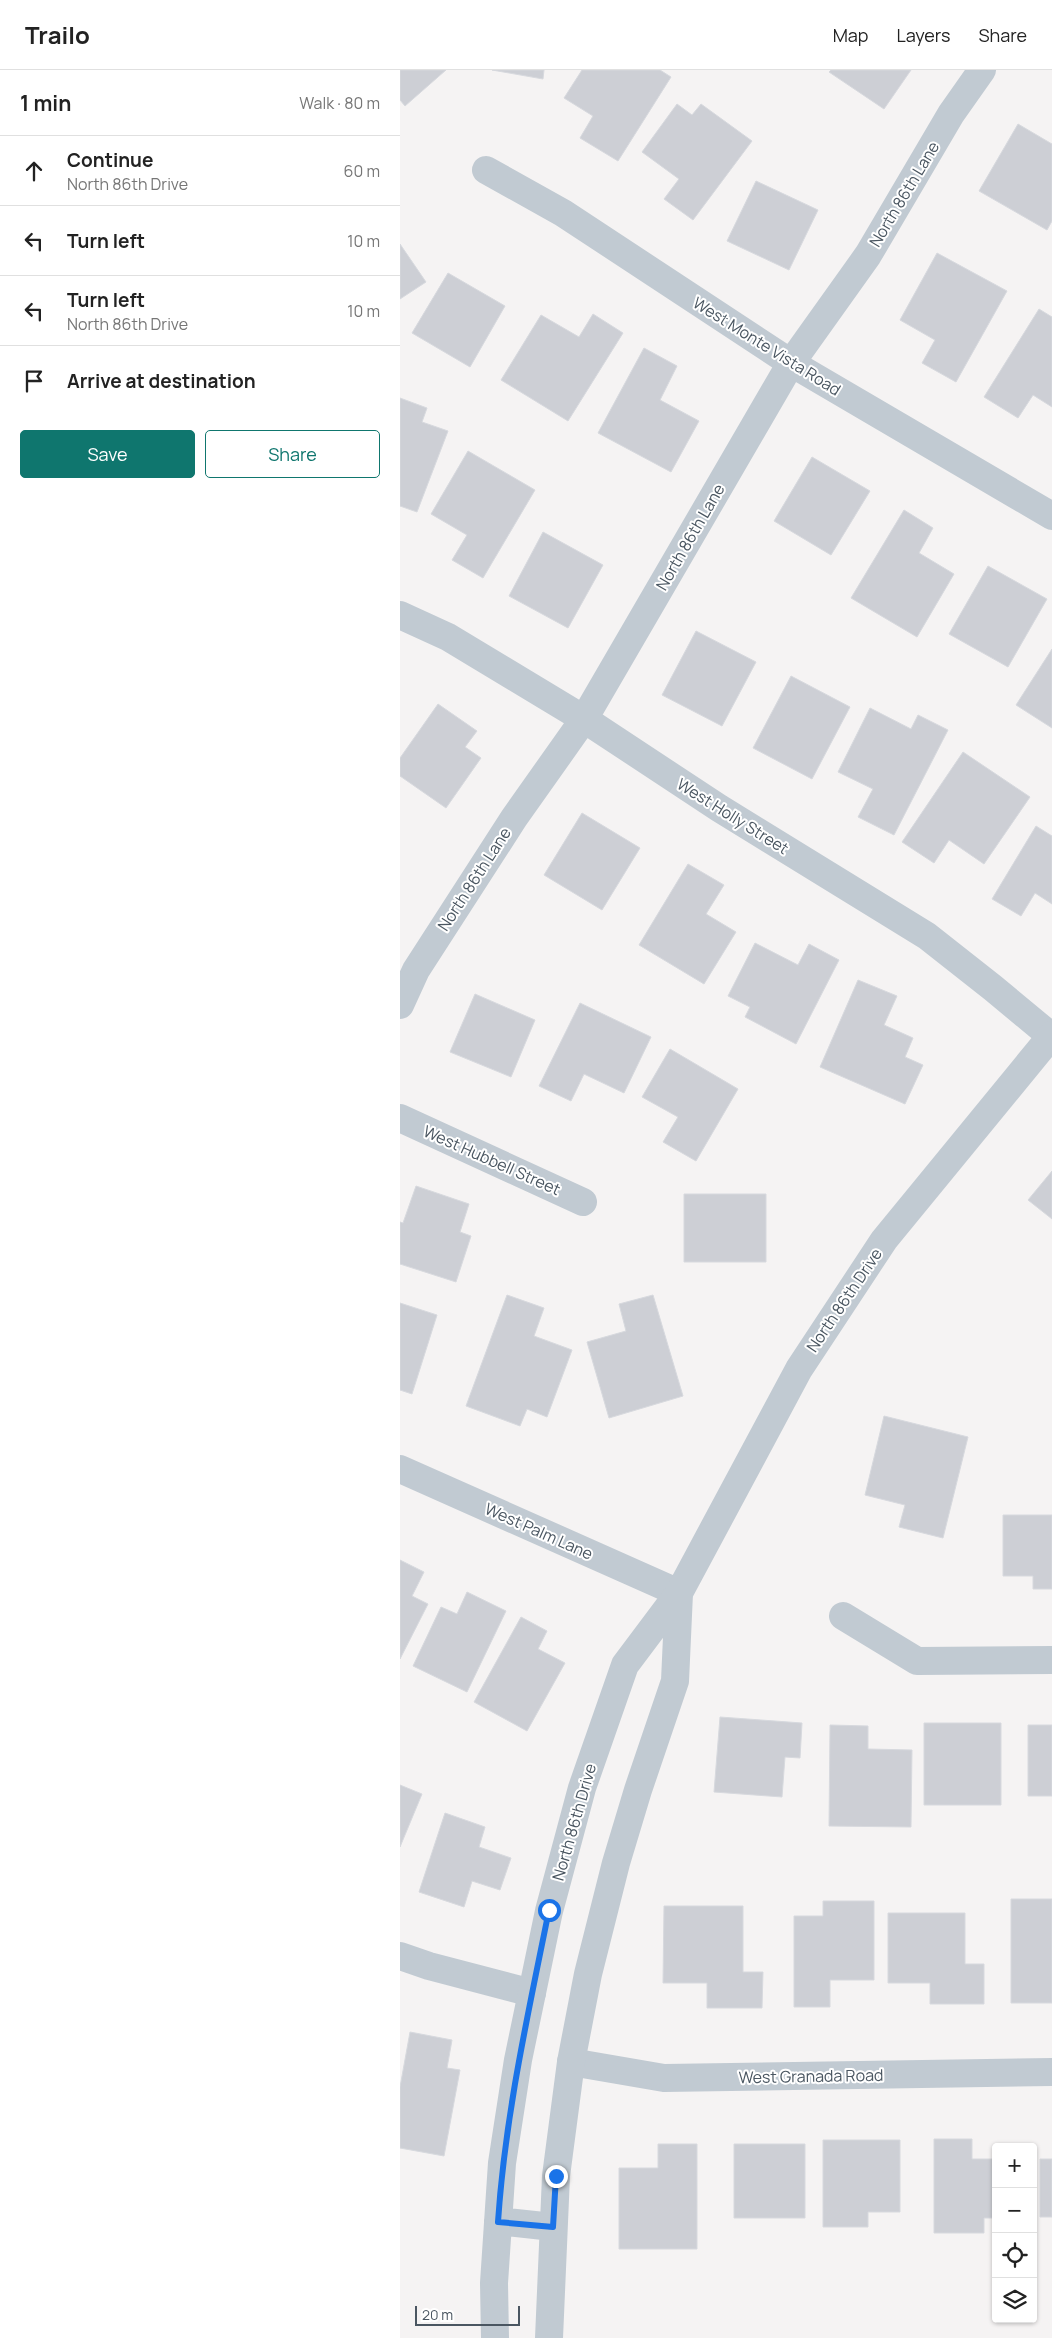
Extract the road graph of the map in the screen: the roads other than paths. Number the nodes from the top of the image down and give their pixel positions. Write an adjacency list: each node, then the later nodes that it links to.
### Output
1 (982, 70): 3 (street, North 86th Lane)
2 (486, 170): 3 (street, West Monte Vista Road)
3 (791, 364): 4 (street, West Monte Vista Road); 6 (street, North 86th Lane)
4 (1052, 516)
5 (400, 615): 6 (street, West Holly Street)
6 (584, 719): 7 (street, North 86th Lane); 8 (street, West Holly Street)
7 (400, 1005)
8 (1052, 1036): 12 (street, North 86th Drive)
9 (400, 1118): 10 (street, West Hubbell Street)
10 (584, 1202)
11 (400, 1469): 12 (street, West Palm Lane)
12 (679, 1593): 16 (street, North 86th Drive); 17 (street, North 86th Drive)
13 (843, 1616): 14 (street)
14 (1052, 1660)
15 (400, 1956): 16 (street)
16 (532, 1993): 19 (street, North 86th Drive)
17 (571, 2062): 18 (street, West Granada Road); 20 (street, North 86th Drive)
18 (1052, 2072)
19 (498, 2222): 20 (street); 21 (street, North 86th Drive)
20 (553, 2227): 22 (street, North 86th Drive)
21 (495, 2338)
22 (549, 2338)

